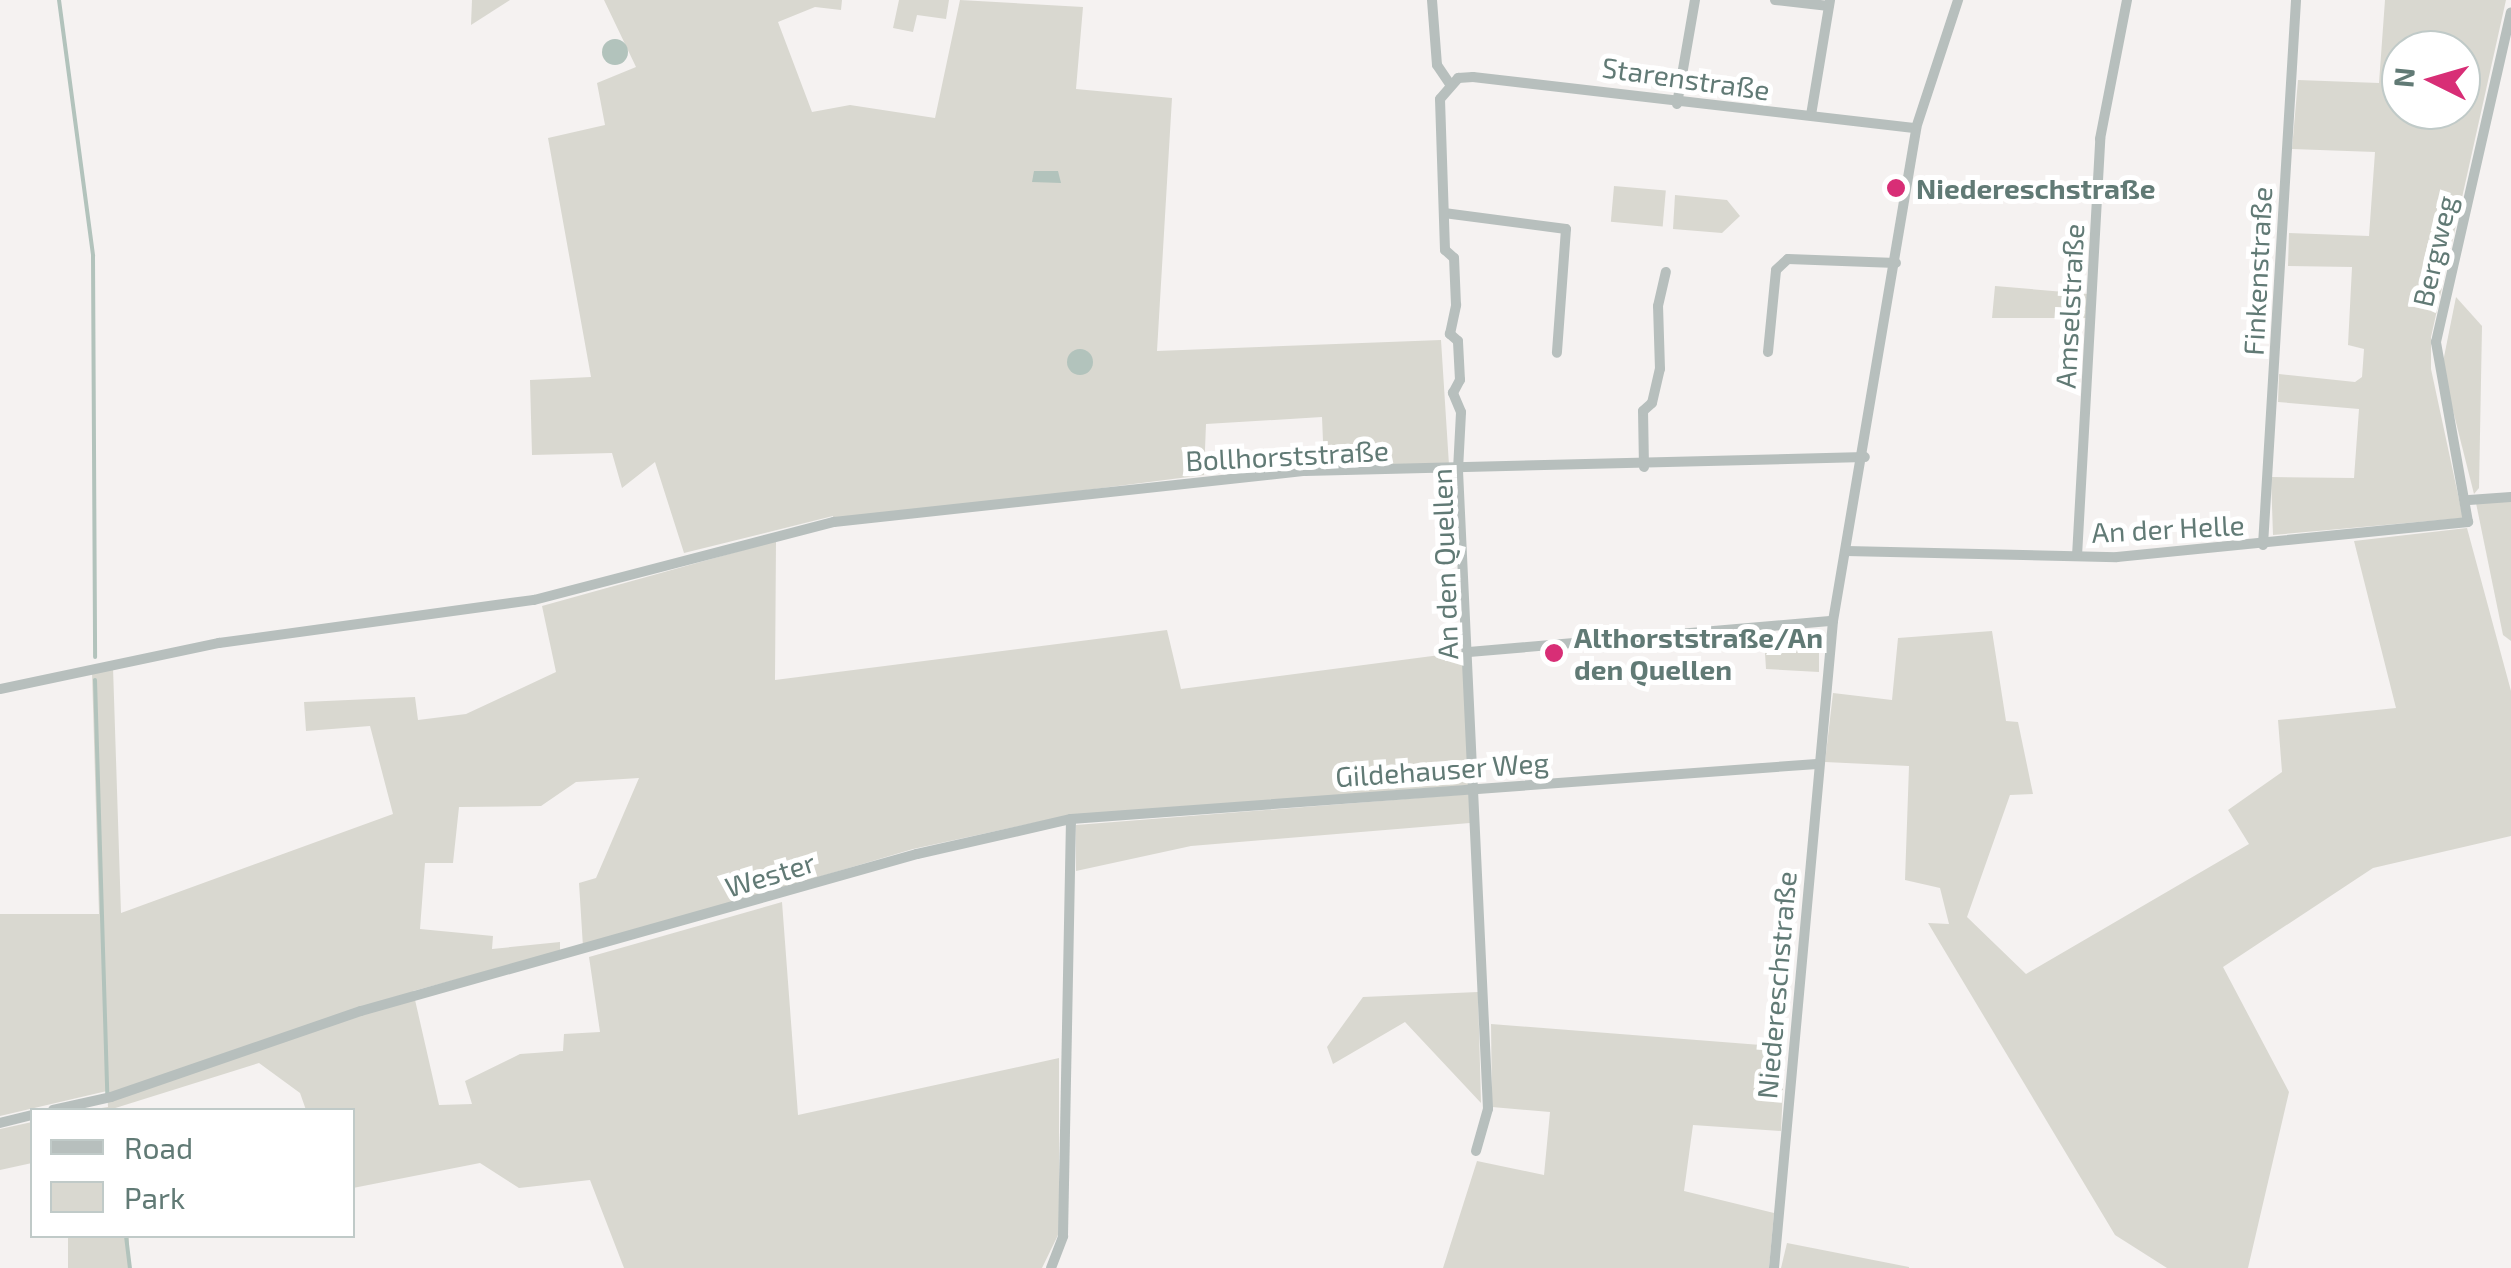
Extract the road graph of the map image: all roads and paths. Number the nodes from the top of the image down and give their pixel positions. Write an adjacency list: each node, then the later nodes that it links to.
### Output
1 (1432, 0): 9 (street)
2 (1695, 0): 10 (street)
3 (1775, 0): 7 (street)
4 (1958, 0): 12 (street, Niedereschstraße)
5 (2127, 0): 25 (street, Amselstraße)
6 (2296, 0): 23 (street, Finkenstraße)
7 (1829, 3): 11 (street)
8 (2511, 12): 22 (street, Bergweg)
9 (1450, 84): 10 (street, Starenstraße); 13 (street, An den Quellen)
10 (1677, 104): 11 (street, Starenstraße)
11 (1811, 115): 12 (street, Starenstraße)
12 (1916, 128): 14 (street, Niedereschstraße)
13 (1444, 213): 17 (street); 20 (street, An den Quellen)
14 (1896, 263): 16 (street); 18 (street, Niedereschstraße)
15 (1666, 272): 19 (street)
16 (1768, 352)
17 (1557, 353)
18 (1865, 457): 19 (street, Bollhorststraße); 24 (street, Niedereschstraße)
19 (1644, 467): 20 (street, Bollhorststraße)
20 (1458, 470): 27 (street, An den Quellen); 28 (street, Bollhorststraße)
21 (2511, 498): 22 (street)
22 (2469, 500): 23 (street, An der Helle)
23 (2263, 545): 25 (street, An der Helle)
24 (1846, 551): 25 (street, An der Helle); 26 (street, Niedereschstraße)
25 (2077, 556)
26 (1832, 621): 27 (street); 29 (street, Niedereschstraße)
27 (1469, 652): 30 (street, An den Quellen)
28 (0, 689)
29 (1817, 764): 30 (street, Gildehauser Weg); 37 (street, Niedereschstraße)
30 (1475, 789): 31 (street, Gildehauser Weg); 35 (street, An den Quellen)
31 (1071, 820): 32 (street, Wester); 36 (street)
32 (62, 1108)
33 (30, 1115): 34 (street)
34 (0, 1122)
35 (1476, 1151)
36 (1051, 1268)
37 (1774, 1268)

